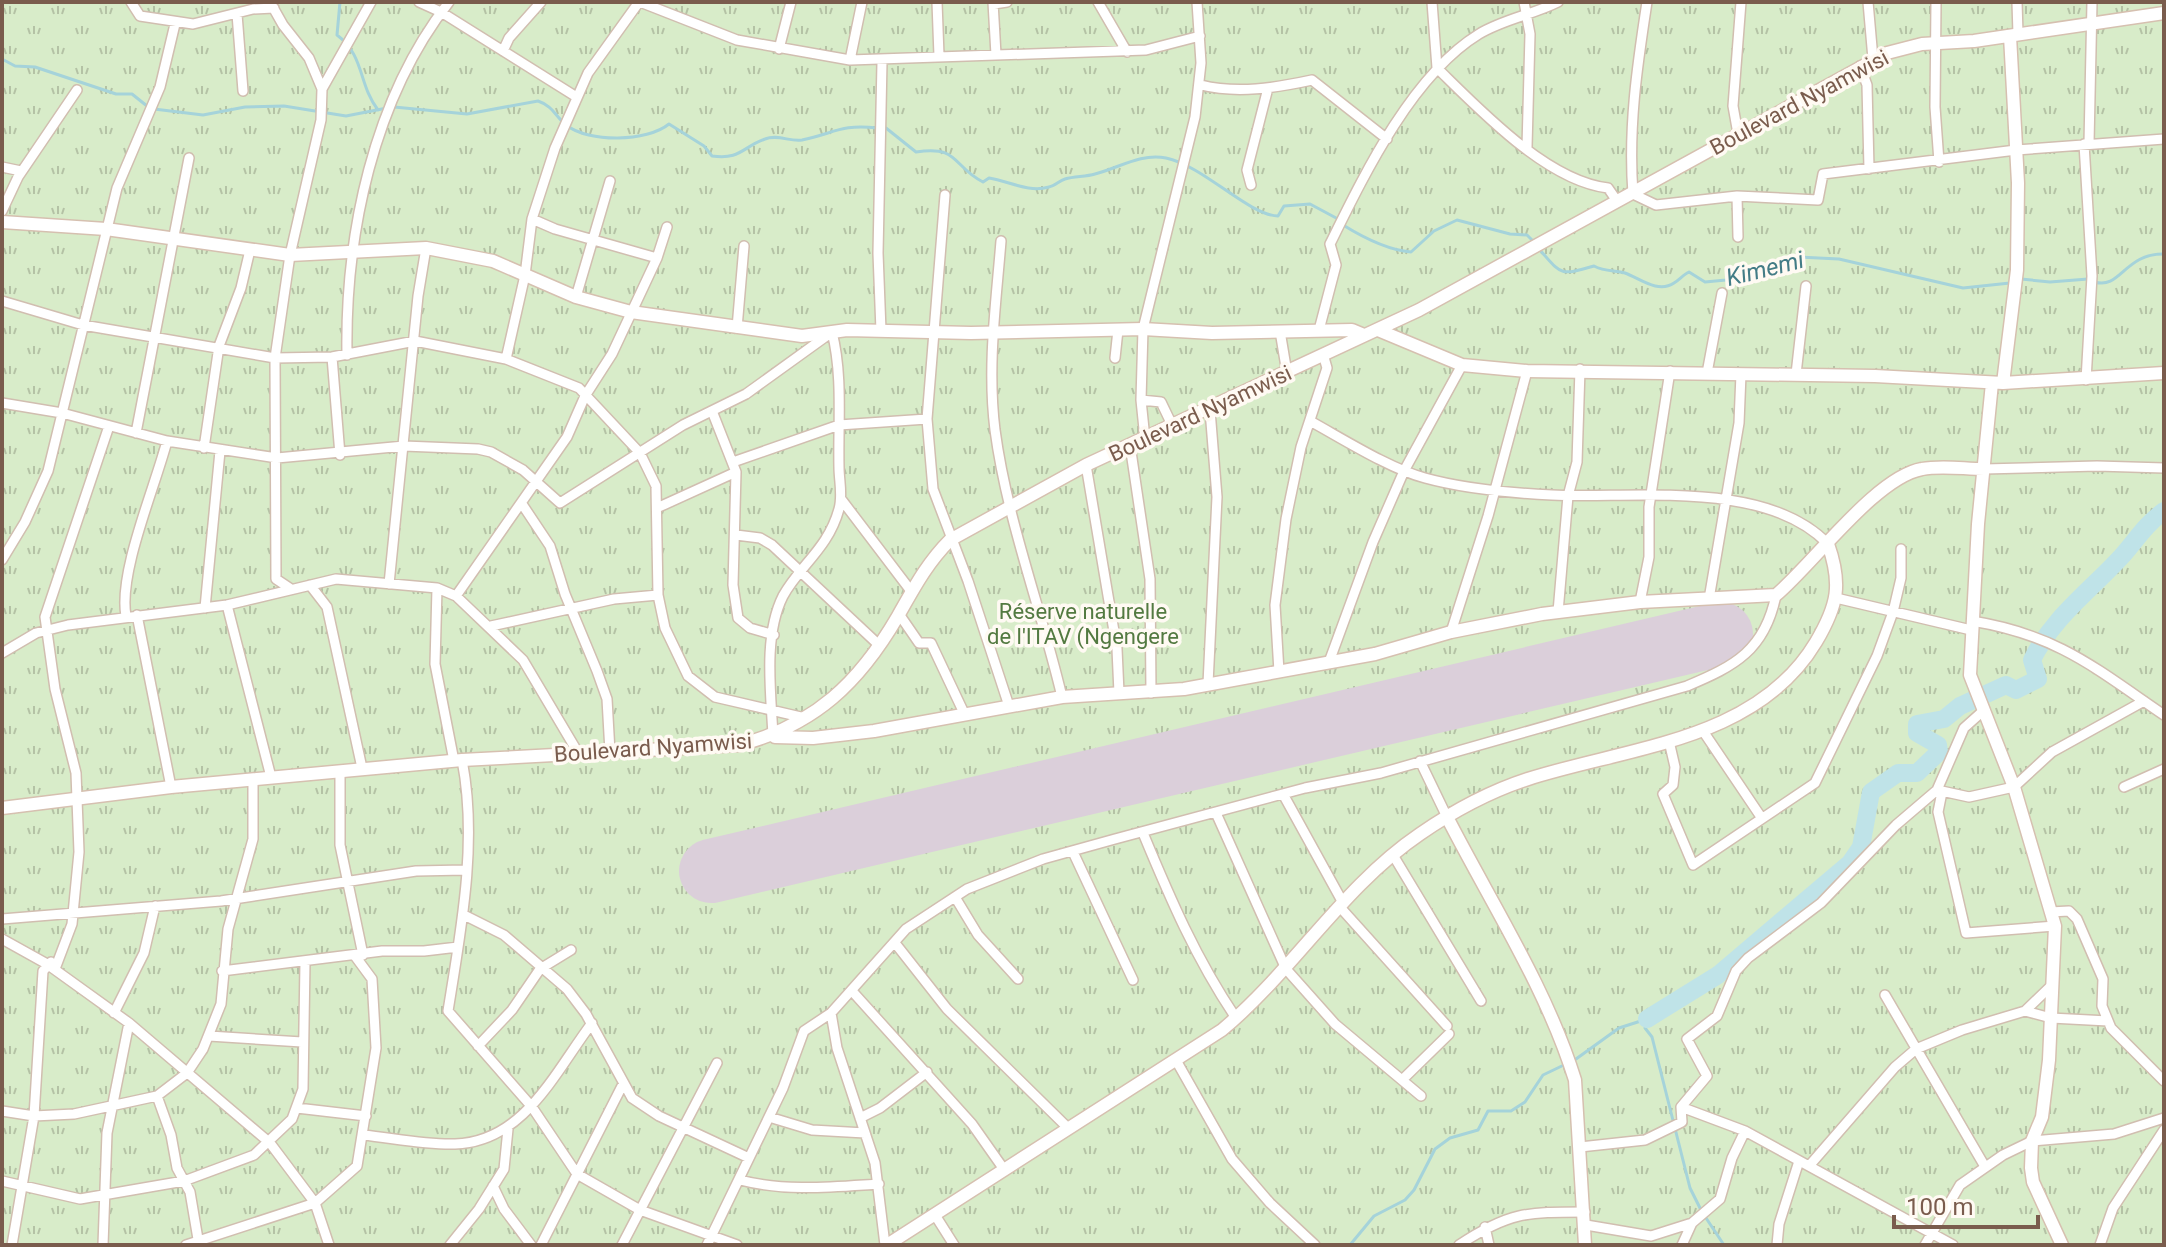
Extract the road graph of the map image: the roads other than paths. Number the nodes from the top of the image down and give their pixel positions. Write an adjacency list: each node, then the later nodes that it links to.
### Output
1 (131, 2): 31 (street)
2 (371, 2): 47 (street)
3 (419, 2): 26 (street)
4 (449, 2): 26 (street)
5 (541, 2): 36 (street)
6 (640, 2): 24 (street); 50 (street)
7 (791, 2): 35 (street)
8 (862, 2): 41 (street)
9 (937, 2): 39 (street)
10 (1007, 2): 22 (street)
11 (1098, 2): 37 (street)
12 (1187, 2): 25 (street)
13 (1432, 2): 44 (street)
14 (1524, 2): 29 (street)
15 (1558, 2): 29 (street)
16 (1647, 2): 64 (street)
17 (1741, 2): 51 (street)
18 (1868, 2): 40 (street)
19 (1936, 2): 34 (street)
20 (2017, 2): 32 (street)
21 (2092, 2): 30 (street)
22 (993, 3): 38 (street)
23 (272, 5): 28 (street); 47 (street)
24 (656, 5): 35 (street)
25 (1196, 6): 33 (street)
26 (441, 12): 36 (street); 80 (street)
27 (2164, 13): 30 (street, Boulevard Nyamwisi)
28 (237, 14): 31 (street); 49 (street)
29 (1528, 15): 44 (street); 55 (street)
30 (2093, 21): 32 (street, Boulevard Nyamwisi); 54 (street)
31 (175, 24): 72 (street)
32 (2014, 35): 34 (street, Boulevard Nyamwisi); 56 (street)
33 (1200, 36): 37 (street); 45 (street)
34 (1936, 42): 40 (street, Boulevard Nyamwisi); 58 (street)
35 (779, 49): 41 (street)
36 (503, 51): 50 (street)
37 (1127, 52): 38 (street)
38 (996, 55): 39 (street)
39 (939, 56): 42 (street)
40 (1873, 59): 43 (street, Boulevard Nyamwisi)
41 (850, 60): 42 (street)
42 (882, 62): 95 (street)
43 (1860, 66): 51 (street, Boulevard Nyamwisi); 60 (street)
44 (1437, 68): 52 (street); 55 (street)
45 (1201, 85): 46 (street); 91 (street)
46 (1268, 88): 52 (street); 63 (street)
47 (322, 89): 81 (street)
48 (77, 90): 61 (street)
49 (243, 91)
50 (575, 96): 69 (street)
51 (1738, 134): 64 (street, Boulevard Nyamwisi)
52 (1387, 139): 93 (street)
53 (2164, 139): 54 (street)
54 (2087, 143): 56 (street); 119 (street)
55 (1527, 147): 67 (street)
56 (2016, 150): 58 (street); 120 (street)
57 (189, 158): 74 (street)
58 (1939, 162): 60 (street)
59 (2, 167): 61 (street)
60 (1869, 169): 66 (street)
61 (21, 171): 68 (street)
62 (610, 181): 75 (street)
63 (1251, 185)
64 (1633, 194): 66 (street); 67 (street, Boulevard Nyamwisi)
65 (945, 195): 99 (street)
66 (1737, 196): 73 (street)
67 (1617, 201): 94 (street, Boulevard Nyamwisi)
68 (2, 211)
69 (532, 219): 75 (street); 83 (street)
70 (2, 222): 72 (street)
71 (667, 227): 82 (street)
72 (106, 229): 74 (street); 89 (street)
73 (1738, 237)
74 (172, 238): 79 (street); 101 (street)
75 (594, 241): 82 (street); 86 (street)
76 (1001, 241): 98 (street)
77 (744, 246): 90 (street)
78 (426, 248): 80 (street); 83 (street); 102 (street)
79 (250, 250): 81 (street); 103 (street)
80 (350, 253): 81 (street); 105 (street)
81 (290, 255): 107 (street)
82 (657, 258): 88 (street)
83 (525, 275): 86 (street); 109 (street)
84 (1806, 286): 118 (street)
85 (1722, 293): 115 (street)
86 (576, 297): 88 (street)
87 (2, 301): 89 (street)
88 (631, 312): 90 (street); 121 (street)
89 (83, 325): 101 (street); 126 (street)
90 (737, 328): 97 (street)
91 (1143, 329): 92 (street); 96 (street); 122 (street)
92 (1118, 330): 98 (street); 108 (street)
93 (1319, 330): 96 (street); 100 (street)
94 (1378, 330): 100 (street, Boulevard Nyamwisi); 110 (street)
95 (881, 331): 97 (street); 99 (street)
96 (1280, 331): 114 (street)
97 (832, 332): 125 (street); 129 (street)
98 (992, 332): 99 (street); 155 (street)
99 (933, 333): 127 (street)
100 (1364, 335): 104 (street, Boulevard Nyamwisi)
101 (155, 337): 103 (street); 132 (street)
102 (415, 341): 105 (street); 109 (street); 136 (street)
103 (219, 346): 107 (street); 137 (street)
104 (1323, 354): 114 (street, Boulevard Nyamwisi); 128 (street)
105 (347, 355): 106 (street)
106 (332, 357): 107 (street); 140 (street)
107 (275, 358): 141 (street)
108 (1115, 358)
109 (506, 359): 121 (street)
110 (1462, 365): 112 (street); 146 (street)
111 (1580, 369): 112 (street); 113 (street); 150 (street)
112 (1527, 371): 148 (street)
113 (1670, 371): 115 (street); 149 (street)
114 (1287, 373): 124 (street, Boulevard Nyamwisi)
115 (1707, 373): 117 (street)
116 (2164, 373): 119 (street)
117 (1741, 374): 118 (street); 152 (street)
118 (1796, 374): 120 (street)
119 (2086, 380): 120 (street)
120 (1998, 383): 145 (street)
121 (585, 396): 139 (street); 147 (street)
122 (1141, 400): 131 (street); 133 (street)
123 (2, 403): 126 (street)
124 (1210, 410): 131 (street, Boulevard Nyamwisi); 191 (street)
125 (712, 411): 139 (street); 143 (street)
126 (62, 413): 130 (street); 160 (street)
127 (927, 419): 129 (street); 157 (street)
128 (1310, 421): 146 (street); 190 (street)
129 (839, 425): 143 (street); 151 (street)
130 (109, 426): 132 (street); 184 (street)
131 (1173, 427): 133 (street, Boulevard Nyamwisi)
132 (136, 433): 134 (street)
133 (1145, 439): 135 (street, Boulevard Nyamwisi)
134 (167, 441): 137 (street); 181 (street)
135 (1130, 445): 142 (street, Boulevard Nyamwisi); 193 (street)
136 (404, 446): 140 (street); 147 (street); 163 (street)
137 (204, 448): 138 (street)
138 (220, 451): 141 (street); 176 (street)
139 (640, 453): 147 (street); 154 (street)
140 (340, 455): 141 (street)
141 (277, 458): 162 (street)
142 (1086, 465): 155 (street, Boulevard Nyamwisi); 192 (street)
143 (735, 467): 154 (street); 156 (street)
144 (2164, 468): 145 (street)
145 (1984, 469): 158 (street); 183 (street)
146 (1404, 471): 148 (street); 189 (street)
147 (537, 481): 153 (street)
148 (1494, 490): 150 (street); 185 (street)
149 (1652, 493): 150 (street); 152 (street); 174 (street)
150 (1568, 496): 178 (street)
151 (841, 499): 161 (street); 167 (street)
152 (1728, 502): 158 (street); 173 (street)
153 (522, 504): 171 (street); 177 (street)
154 (659, 507): 168 (street)
155 (1009, 507): 157 (street, Boulevard Nyamwisi); 194 (street)
156 (736, 535): 161 (street); 186 (street)
157 (950, 540): 167 (street, Boulevard Nyamwisi); 196 (street)
158 (1828, 544): 169 (street); 172 (street)
159 (1901, 549): 179 (street)
160 (2, 560)
161 (802, 574): 186 (street); 187 (street)
162 (276, 579): 166 (street); 170 (street)
163 (389, 584): 164 (street); 165 (street)
164 (310, 585): 166 (street); 209 (street)
165 (437, 588): 171 (street); 207 (street)
166 (291, 589): 170 (street)
167 (911, 591): 180 (street, Boulevard Nyamwisi)
168 (658, 595): 177 (street); 198 (street)
169 (1776, 595): 173 (street); 208 (street)
170 (264, 596): 175 (street)
171 (456, 596): 182 (street)
172 (1836, 598): 179 (street); 202 (street)
173 (1709, 599): 174 (street)
174 (1640, 602): 178 (street)
175 (227, 605): 176 (street); 212 (street)
176 (205, 608): 181 (street)
177 (571, 608): 182 (street); 205 (street)
178 (1558, 612): 185 (street)
179 (1893, 612): 183 (street); 223 (street)
180 (899, 614): 187 (street, Boulevard Nyamwisi); 199 (street)
181 (132, 616): 184 (street); 214 (street)
182 (491, 626): 206 (street)
183 (1972, 626): 195 (street); 197 (street)
184 (45, 630): 188 (street); 219 (street)
185 (1451, 632): 189 (street)
186 (774, 635): 198 (street)
187 (880, 646): 201 (street, Boulevard Nyamwisi)
188 (2, 653)
189 (1329, 662): 190 (street)
190 (1279, 672): 191 (street)
191 (1208, 684): 193 (street)
192 (1119, 693): 193 (street); 194 (street)
193 (1151, 693)
194 (1062, 697): 196 (street)
195 (2144, 701): 200 (street); 215 (street)
196 (1009, 706): 199 (street)
197 (1982, 709): 215 (street); 217 (street)
198 (772, 710): 201 (street); 203 (street)
199 (964, 713): 203 (street)
200 (2164, 715)
201 (805, 718): 203 (street, Boulevard Nyamwisi)
202 (1703, 731): 204 (street); 223 (street)
203 (772, 736): 205 (street, Boulevard Nyamwisi)
204 (1669, 741): 222 (street); 223 (street)
205 (610, 752): 206 (street, Boulevard Nyamwisi)
206 (580, 756): 207 (street, Boulevard Nyamwisi)
207 (458, 760): 209 (street, Boulevard Nyamwisi); 227 (street)
208 (1420, 761): 218 (street); 222 (street)
209 (362, 768): 211 (street, Boulevard Nyamwisi)
210 (2164, 769): 216 (street)
211 (340, 771): 212 (street, Boulevard Nyamwisi); 228 (street)
212 (271, 777): 213 (street, Boulevard Nyamwisi)
213 (253, 780): 214 (street, Boulevard Nyamwisi); 230 (street)
214 (171, 787): 219 (street, Boulevard Nyamwisi)
215 (2014, 787): 217 (street); 234 (street)
216 (2124, 787)
217 (1940, 791): 237 (street); 277 (street)
218 (1283, 794): 221 (street); 231 (street)
219 (75, 798): 220 (street, Boulevard Nyamwisi); 233 (street)
220 (2, 808)
221 (1216, 813): 224 (street); 246 (street)
222 (1447, 817): 226 (street); 294 (street)
223 (1761, 817)
224 (1143, 833): 225 (street); 257 (street)
225 (1073, 852): 229 (street); 249 (street)
226 (1393, 855): 231 (street); 253 (street)
227 (465, 870): 228 (street); 235 (street)
228 (346, 882): 230 (street); 242 (street)
229 (955, 897): 239 (street); 248 (street)
230 (236, 898): 232 (street); 247 (street)
231 (1340, 904): 246 (street); 270 (street)
232 (155, 906): 233 (street); 255 (street)
233 (73, 912): 236 (street); 244 (street)
234 (2050, 912): 237 (street); 259 (street)
235 (464, 915): 240 (street); 245 (street)
236 (2, 919)
237 (2055, 926): 250 (street)
238 (2, 939): 244 (street)
239 (895, 943): 251 (street); 285 (street)
240 (458, 947): 242 (street); 264 (street)
241 (571, 950): 245 (street)
242 (359, 955): 243 (street); 281 (street)
243 (305, 962): 247 (street); 263 (street)
244 (51, 967): 255 (street); 280 (street)
245 (540, 969): 261 (street); 264 (street)
246 (1286, 969): 257 (street); 270 (street)
247 (222, 971): 262 (street)
248 (1018, 979)
249 (1133, 980)
250 (2052, 985): 254 (street); 258 (street)
251 (852, 991): 256 (street); 268 (street)
252 (1885, 995): 265 (street)
253 (1481, 1001)
254 (2025, 1011): 258 (street); 265 (street)
255 (114, 1013): 260 (street)
256 (831, 1013): 282 (street); 283 (street)
257 (1236, 1018): 266 (street)
258 (2051, 1018): 259 (street); 292 (street)
259 (2108, 1021): 271 (street)
260 (129, 1023): 269 (street); 275 (street)
261 (592, 1023): 272 (street); 276 (street)
262 (209, 1036): 263 (street); 269 (street)
263 (302, 1042): 278 (street)
264 (478, 1046): 276 (street)
265 (1916, 1049): 296 (street); 297 (street)
266 (1177, 1062): 285 (street); 328 (street)
267 (717, 1063): 286 (street)
268 (927, 1072): 283 (street); 298 (street)
269 (187, 1073): 273 (street); 293 (street)
270 (1402, 1080): 274 (street)
271 (2164, 1081)
272 (622, 1086): 286 (street); 299 (street)
273 (157, 1096): 275 (street); 302 (street)
274 (1421, 1096)
275 (114, 1103): 280 (street); 306 (street)
276 (532, 1107): 287 (street); 299 (street)
277 (1681, 1107): 289 (street); 294 (street)
278 (297, 1108): 281 (street); 293 (street)
279 (2, 1111): 280 (street)
280 (34, 1116): 304 (street)
281 (366, 1116): 291 (street)
282 (769, 1117): 290 (street); 295 (street)
283 (860, 1118): 290 (street)
284 (2164, 1118): 292 (street)
285 (1067, 1127): 298 (street)
286 (683, 1128): 295 (street); 308 (street)
287 (508, 1129): 291 (street); 305 (street)
288 (2164, 1130): 337 (street)
289 (1745, 1131): 296 (street); 311 (street)
290 (865, 1133): 303 (street)
291 (363, 1135): 307 (street)
292 (2032, 1141): 297 (street); 336 (street)
293 (270, 1143): 302 (street); 307 (street)
294 (1580, 1147): 310 (street)
295 (749, 1158): 300 (street)
296 (1804, 1164): 313 (street); 333 (street)
297 (1984, 1165): 313 (street)
298 (1003, 1168): 309 (street)
299 (577, 1174): 308 (street); 322 (street)
300 (740, 1180): 303 (street); 314 (street)
301 (2, 1181): 304 (street)
302 (184, 1181): 306 (street); 315 (street)
303 (879, 1184): 326 (street)
304 (21, 1186): 306 (street); 316 (street)
305 (493, 1186): 320 (street); 321 (street)
306 (106, 1195): 317 (street)
307 (315, 1203): 315 (street); 319 (street)
308 (640, 1210): 314 (street); 323 (street)
309 (935, 1215): 326 (street); 327 (street)
310 (1586, 1218): 311 (street); 312 (street); 331 (street)
311 (1692, 1223): 332 (street)
312 (1485, 1227): 329 (street); 330 (street)
313 (1931, 1232): 334 (street); 335 (street)
314 (712, 1234): 324 (street); 325 (street)
315 (199, 1243): 318 (street)
316 (12, 1245)
317 (103, 1245)
318 (186, 1245)
319 (329, 1245)
320 (450, 1245)
321 (531, 1245)
322 (541, 1245)
323 (622, 1245)
324 (707, 1245)
325 (737, 1245)
326 (886, 1245)
327 (954, 1245)
328 (1315, 1245)
329 (1459, 1245)
330 (1489, 1245)
331 (1585, 1245)
332 (1682, 1245)
333 (1777, 1245)
334 (1925, 1245)
335 (1953, 1245)
336 (2062, 1245)
337 (2100, 1245)

